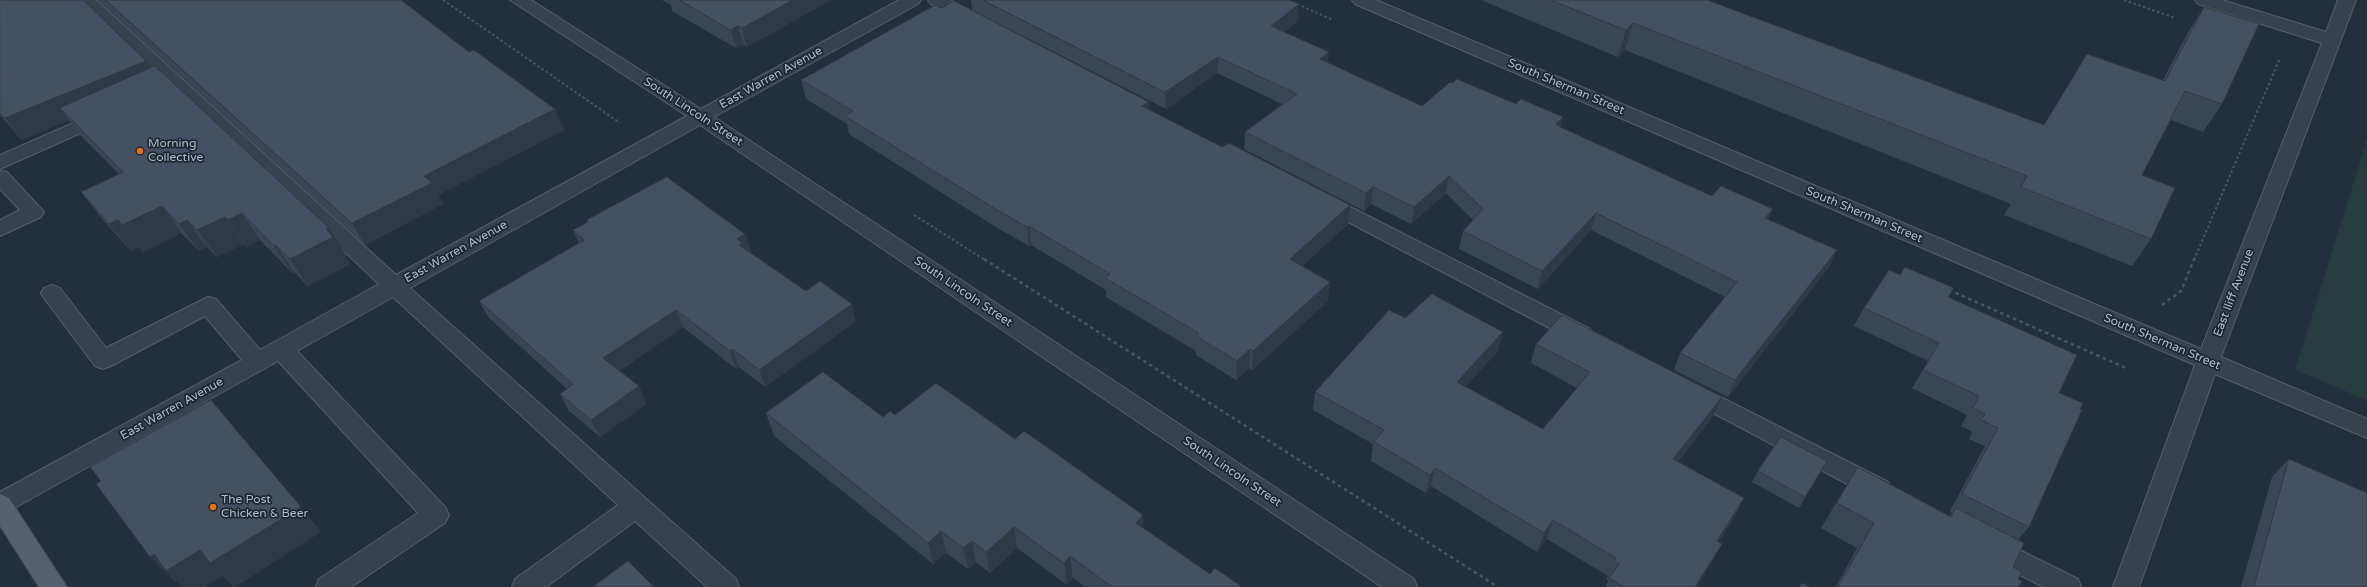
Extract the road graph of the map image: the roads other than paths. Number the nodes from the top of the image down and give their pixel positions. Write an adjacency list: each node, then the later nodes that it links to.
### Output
1 (86, 0): 10 (street)
2 (519, 0): 13 (street, South Lincoln Street)
3 (912, 0): 13 (street, East Warren Avenue)
4 (937, 0): 8 (street)
5 (1362, 0): 23 (street, South Sherman Street)
6 (2204, 0): 9 (street)
7 (2347, 0): 9 (street, East Iliff Avenue)
8 (993, 29)
9 (2332, 40): 23 (street, East Iliff Avenue)
10 (176, 83): 11 (street); 18 (street)
11 (155, 92)
12 (120, 108): 14 (street)
13 (701, 117): 18 (street, East Warren Avenue); 34 (street, South Lincoln Street)
14 (0, 163)
15 (0, 177): 17 (street)
16 (1304, 190): 20 (street)
17 (0, 229)
18 (394, 286): 21 (street, East Warren Avenue); 28 (street)
19 (52, 293): 22 (street)
20 (1600, 344)
21 (281, 348): 22 (street, East Warren Avenue); 31 (street)
22 (257, 362): 27 (street, East Warren Avenue)
23 (2208, 362): 25 (street, South Sherman Street); 36 (street, East Iliff Avenue)
24 (1671, 381): 26 (street)
25 (2367, 429)
26 (1897, 498)
27 (0, 504): 30 (main road)
28 (636, 506): 32 (street); 33 (street)
29 (1968, 535): 35 (street)
30 (54, 587)
31 (329, 587)
32 (526, 587)
33 (726, 587)
34 (1404, 587)
35 (2068, 587)
36 (2126, 587)

